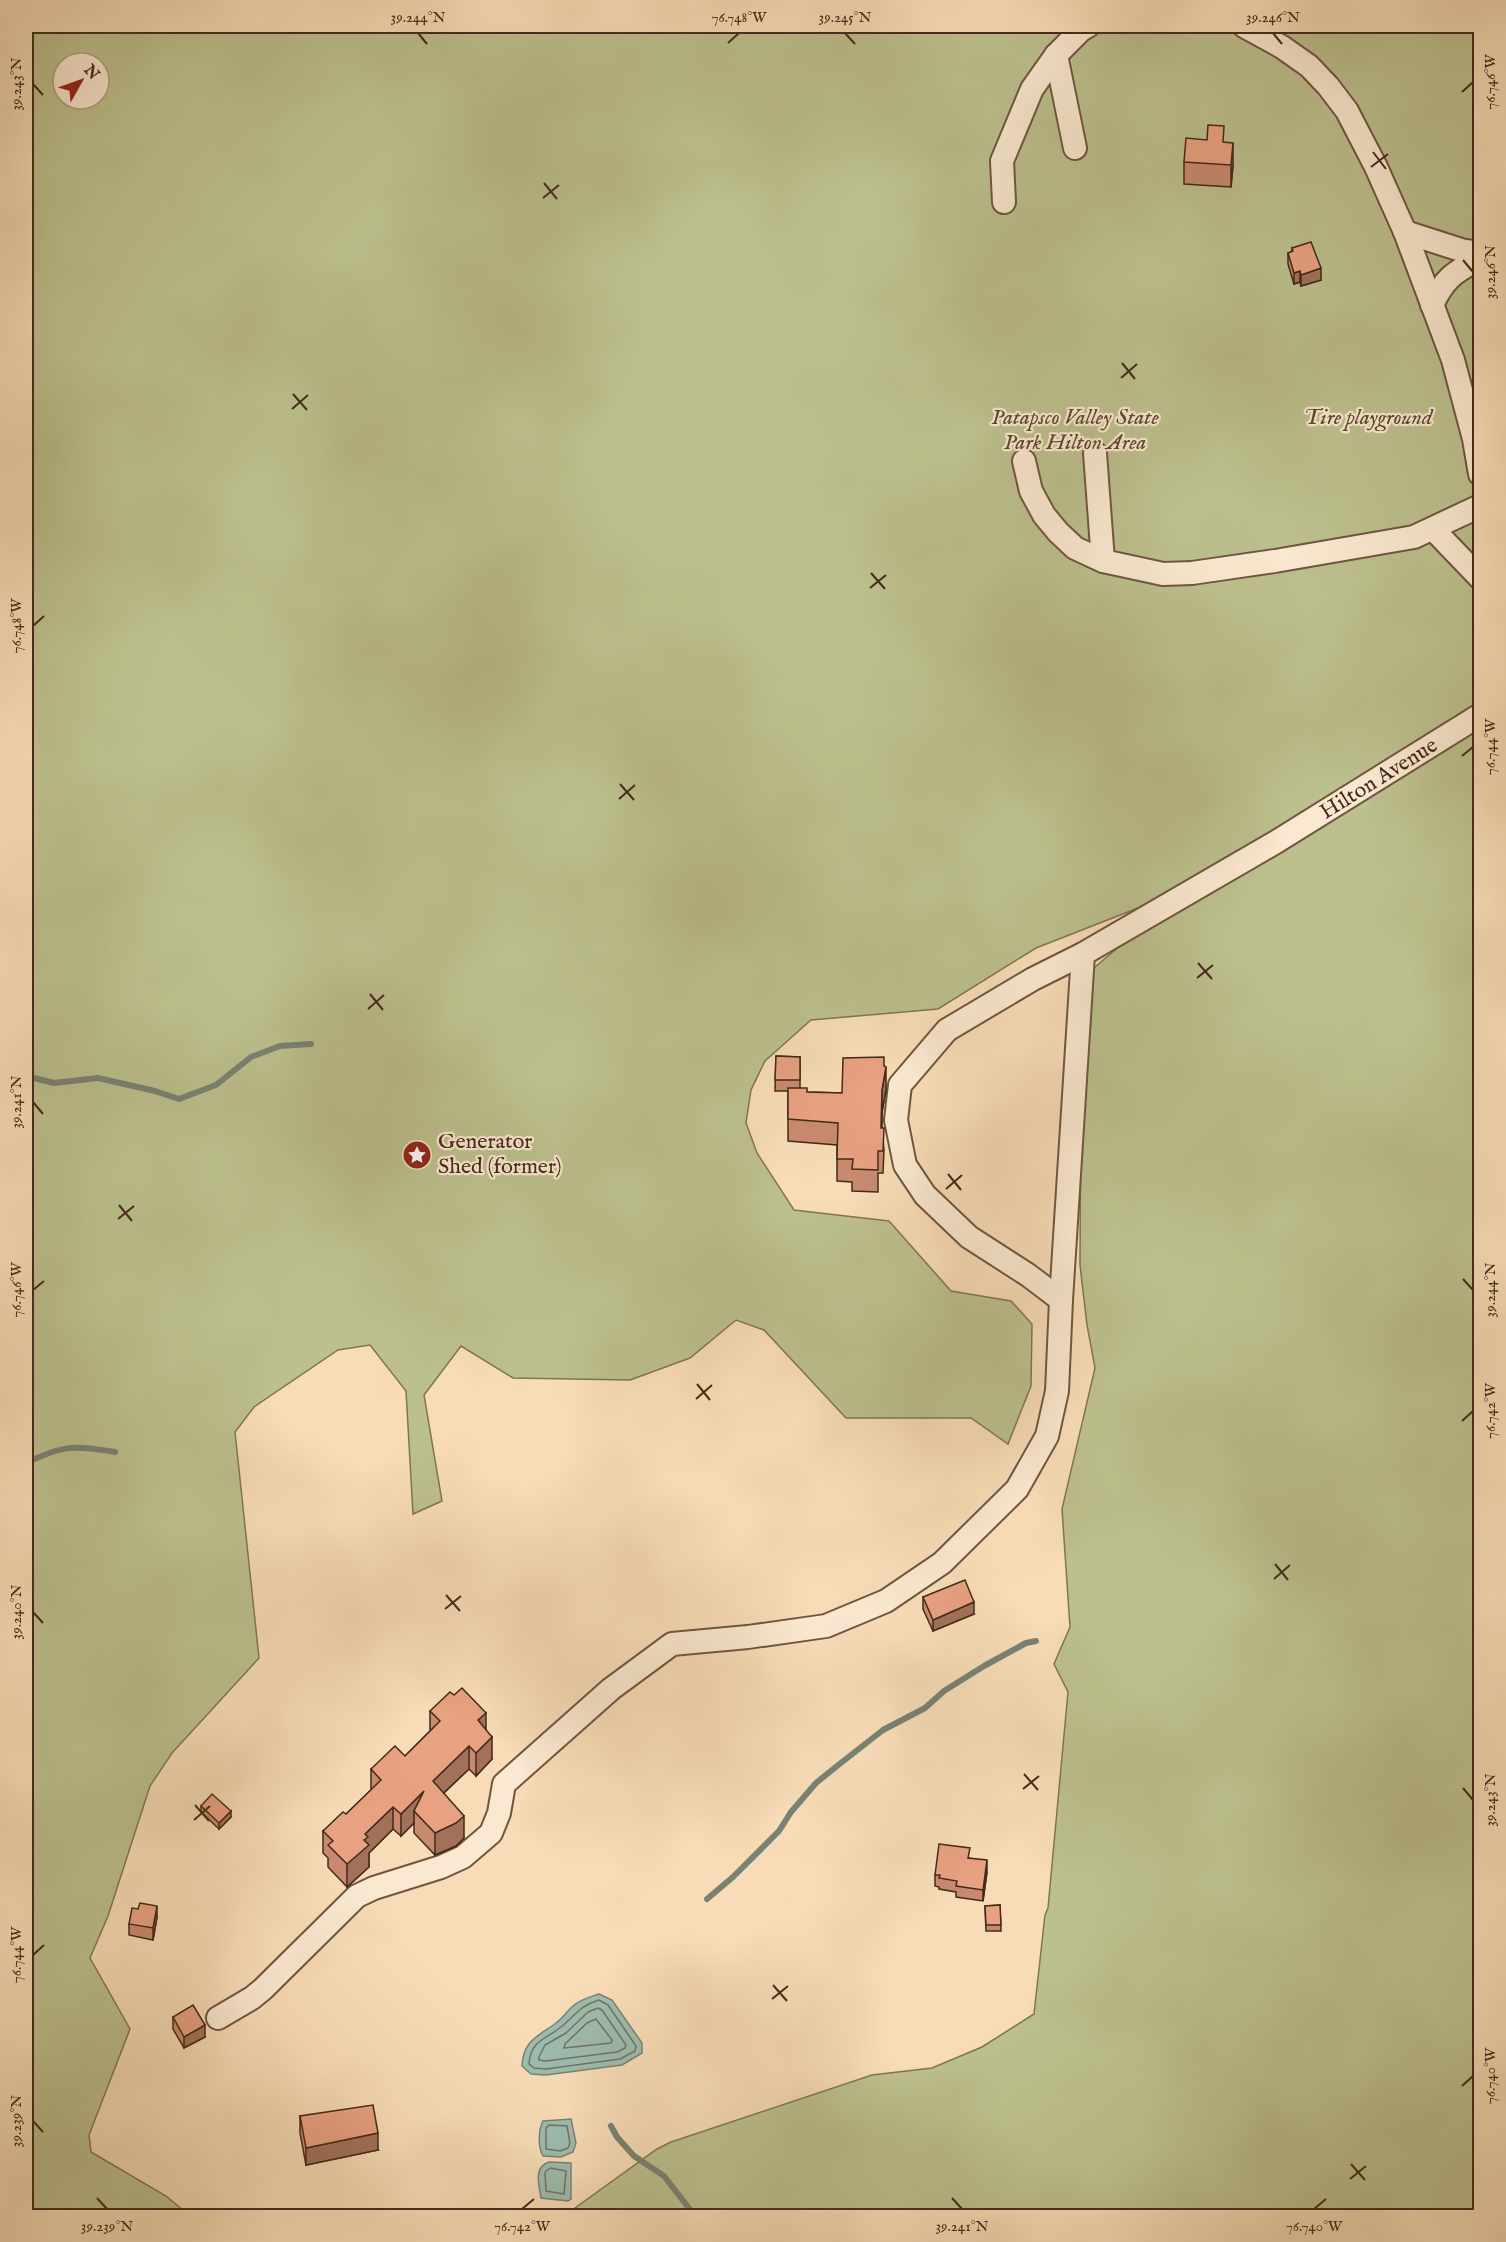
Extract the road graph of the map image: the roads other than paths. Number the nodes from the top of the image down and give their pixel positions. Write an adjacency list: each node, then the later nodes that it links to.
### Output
1 (1089, 26): 3 (street)
2 (1244, 26): 6 (street)
3 (1056, 55): 4 (street); 5 (street)
4 (1074, 148)
5 (1004, 202)
6 (1405, 232): 7 (street); 9 (street)
7 (1480, 253)
8 (1480, 258): 9 (street)
9 (1432, 305): 12 (street)
10 (1095, 453): 15 (street)
11 (1024, 461): 15 (street)
12 (1480, 474)
13 (1480, 506): 14 (street)
14 (1433, 529): 15 (street); 16 (street)
15 (1103, 561)
16 (1480, 578)
17 (1480, 715): 18 (street, Hilton Avenue)
18 (1083, 954): 19 (street); 19 (street, Hilton Avenue)
19 (1061, 1300): 20 (street)
20 (218, 2018)

